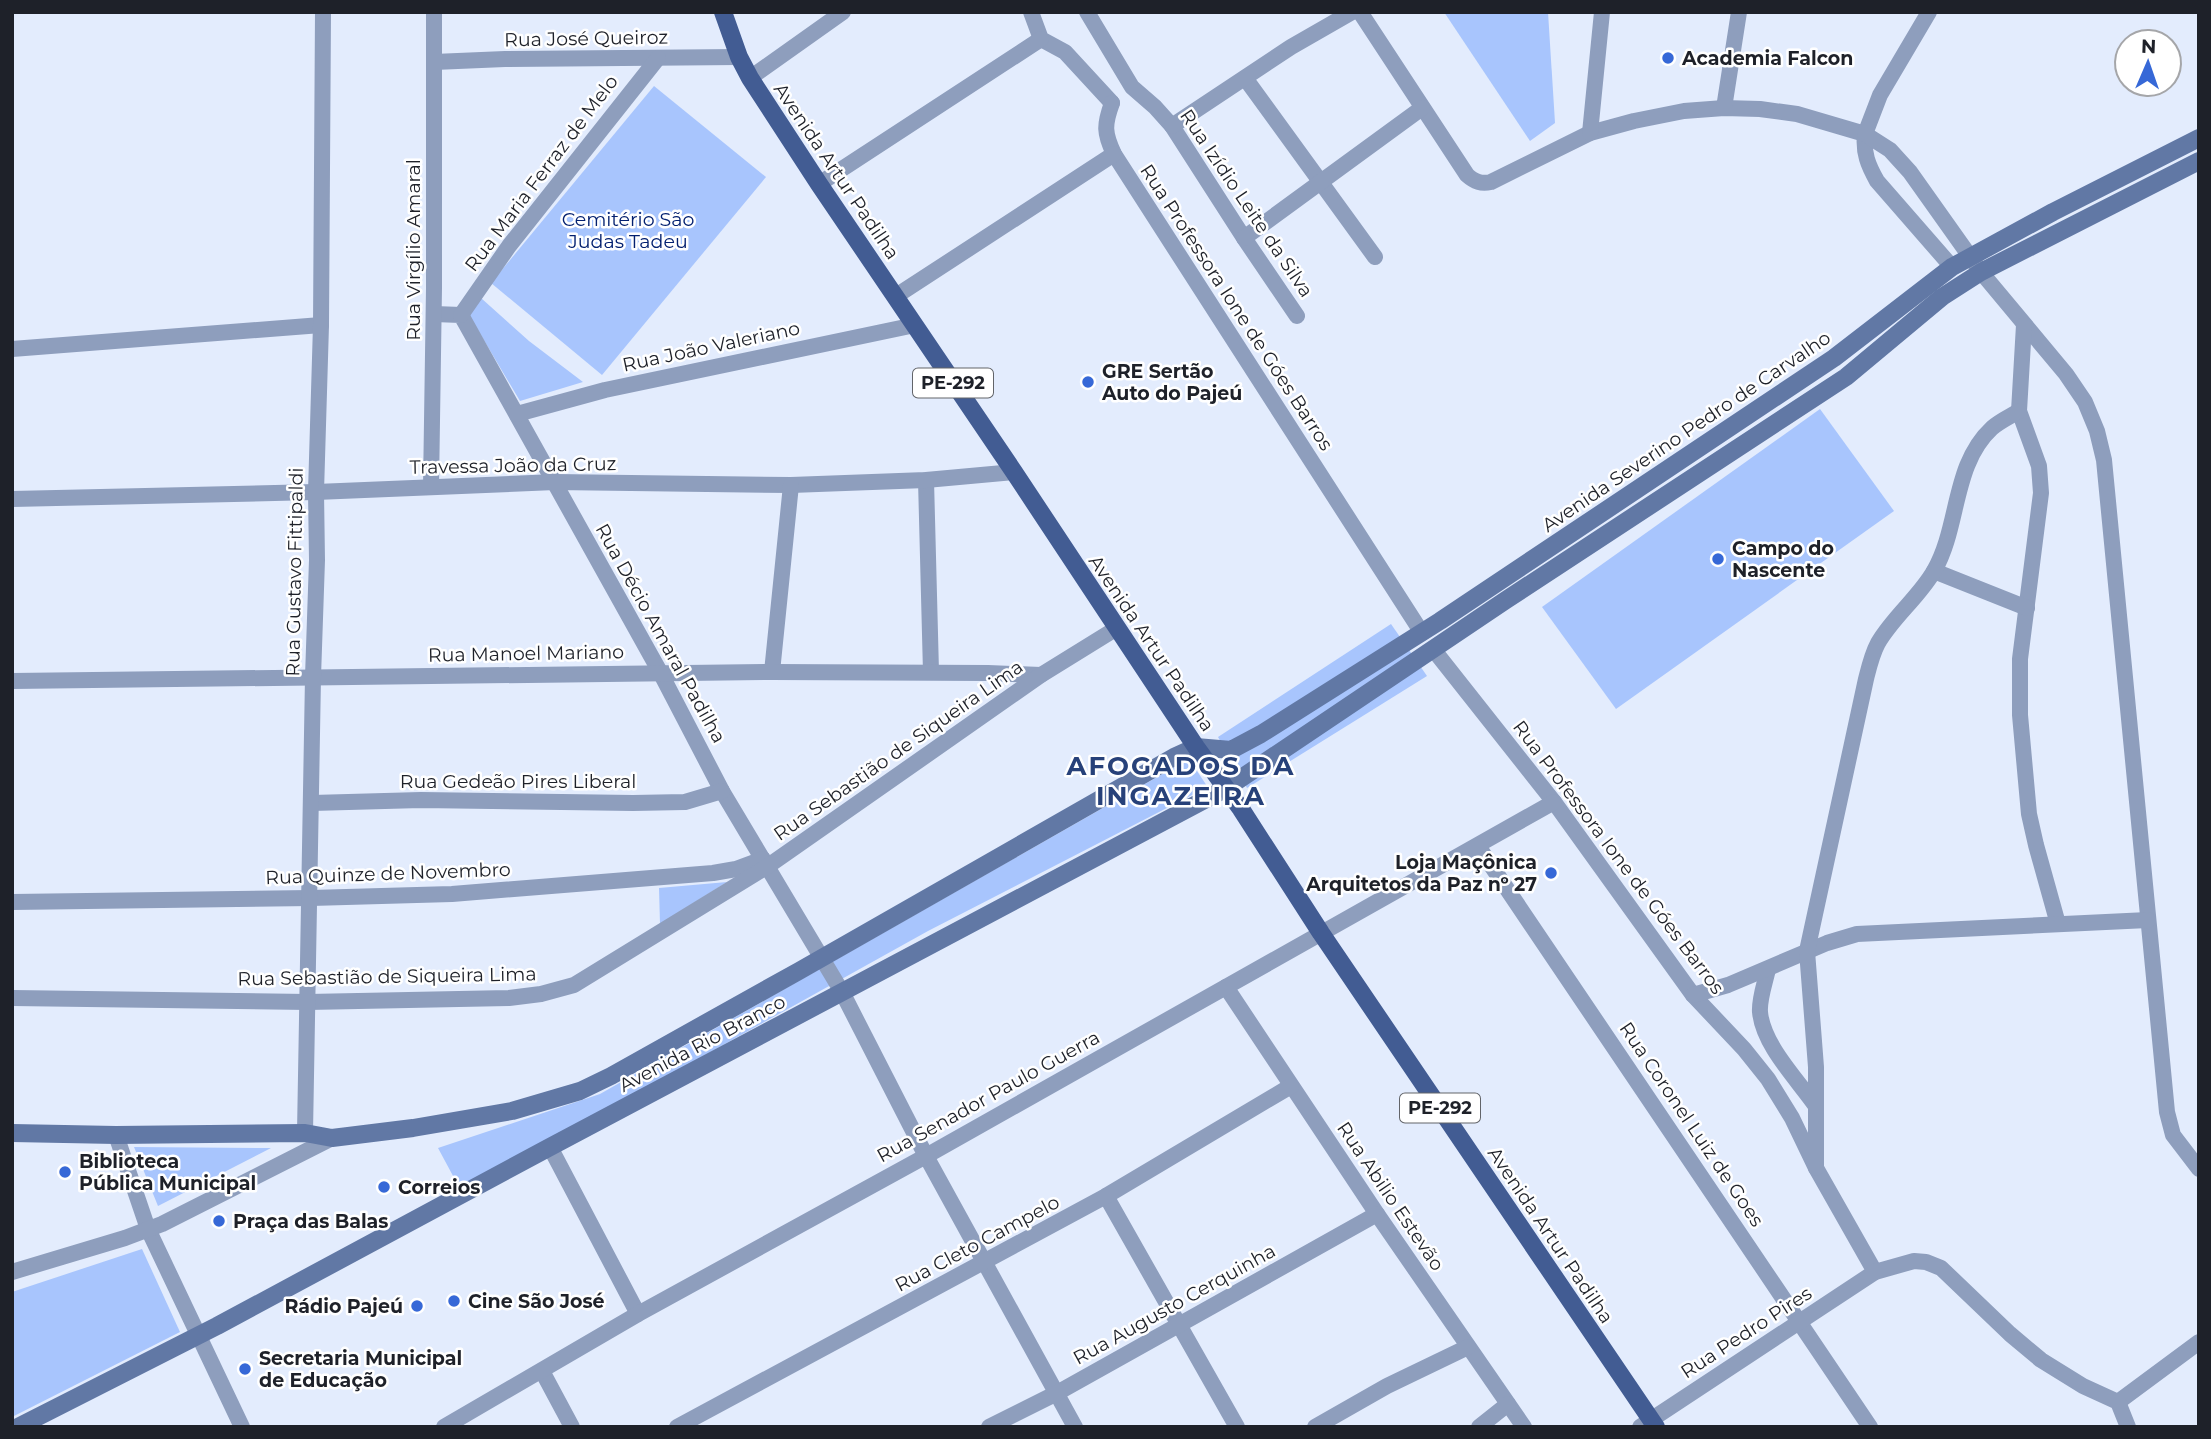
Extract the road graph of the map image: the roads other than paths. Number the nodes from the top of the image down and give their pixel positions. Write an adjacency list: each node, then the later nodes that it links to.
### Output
1 (323, 12): 39 (street, Rua Gustavo Fittipaldi)
2 (434, 12): 15 (street, Rua Virgílio Amaral)
3 (723, 12): 13 (main road, Avenida Artur Padilha / PE-292)
4 (844, 12): 16 (street)
5 (1031, 12): 12 (street)
6 (1087, 12): 18 (street, Rua Izídio Leite da Silva)
7 (1352, 12): 17 (street)
8 (1360, 12): 20 (street)
9 (1602, 12): 23 (street)
10 (1739, 12): 21 (street)
11 (1929, 12): 24 (street)
12 (1041, 39): 19 (street); 29 (street)
13 (739, 57): 14 (street, Rua José Queiroz); 16 (main road, Avenida Artur Padilha / PE-292)
14 (657, 58): 15 (street, Rua José Queiroz); 37 (street, Rua Maria Ferraz de Melo)
15 (434, 62): 36 (street, Rua Virgílio Amaral)
16 (750, 78): 29 (main road, Avenida Artur Padilha / PE-292)
17 (1245, 78): 22 (street); 28 (street)
18 (1132, 87): 19 (street); 22 (street, Rua Izídio Leite da Silva)
19 (1111, 103): 26 (street, Rua Professora Ione de Góes Barros)
20 (1422, 108): 23 (street); 28 (street)
21 (1724, 108): 23 (street); 24 (street)
22 (1172, 126): 30 (street, Rua Izídio Leite da Silva)
23 (1590, 133)
24 (1865, 134): 31 (street); 33 (street)
25 (2199, 138): 31 (street, Avenida Severino Pedro de Carvalho)
26 (1114, 154): 35 (street); 55 (street, Rua Professora Ione de Góes Barros)
27 (2199, 161): 34 (street, Avenida Severino Pedro de Carvalho)
28 (1319, 181): 30 (street); 32 (street)
29 (819, 184): 35 (main road, Avenida Artur Padilha / PE-292)
30 (1244, 238): 38 (street, Rua Izídio Leite da Silva)
31 (1969, 256): 33 (street, Avenida Severino Pedro de Carvalho); 34 (street)
32 (1375, 257)
33 (1952, 267): 55 (street, Avenida Severino Pedro de Carvalho)
34 (1981, 272): 40 (street); 56 (street, Avenida Severino Pedro de Carvalho)
35 (895, 296): 41 (main road, Avenida Artur Padilha / PE-292)
36 (434, 314): 37 (street); 49 (street, Rua Virgílio Amaral)
37 (461, 315): 44 (street, Rua Décio Amaral Padilha)
38 (1297, 316)
39 (321, 325): 42 (street); 50 (street, Rua Gustavo Fittipaldi)
40 (2024, 325): 43 (street); 72 (street)
41 (915, 326): 44 (street, Rua João Valeriano); 45 (main road, Avenida Artur Padilha / PE-292)
42 (12, 349)
43 (2020, 411): 52 (street); 53 (street)
44 (517, 414): 47 (street, Rua Décio Amaral Padilha)
45 (1014, 472): 46 (street, Travessa João da Cruz); 54 (main road, Avenida Artur Padilha / PE-292)
46 (926, 480): 48 (street, Travessa João da Cruz); 59 (street)
47 (555, 482): 48 (street, Travessa João da Cruz); 49 (street, Travessa João da Cruz); 58 (street, Rua Décio Amaral Padilha)
48 (792, 485): 57 (street)
49 (432, 487): 50 (street, Travessa João da Cruz)
50 (316, 492): 51 (street, Travessa João da Cruz); 61 (street, Rua Gustavo Fittipaldi)
51 (12, 499)
52 (1934, 571): 53 (street); 75 (street)
53 (2026, 608): 73 (street)
54 (1116, 628): 60 (street, Rua Sebastião de Siqueira Lima); 63 (main road, Avenida Artur Padilha / PE-292)
55 (1422, 633): 63 (street, Avenida Severino Pedro de Carvalho)
56 (1433, 649): 64 (street, Avenida Severino Pedro de Carvalho); 66 (street, Rua Professora Ione de Góes Barros)
57 (772, 672): 58 (street, Rua Manoel Mariano); 59 (street, Rua Manoel Mariano)
58 (660, 673): 61 (street, Rua Manoel Mariano); 65 (street, Rua Décio Amaral Padilha)
59 (931, 673): 60 (street, Rua Manoel Mariano)
60 (1041, 676): 69 (street, Rua Sebastião de Siqueira Lima)
61 (313, 677): 62 (street, Rua Manoel Mariano); 67 (street, Rua Gustavo Fittipaldi)
62 (12, 681)
63 (1196, 747): 64 (main road, Avenida Artur Padilha / PE-292); 76 (street, Avenida Rio Branco)
64 (1226, 789): 74 (main road, Avenida Artur Padilha / PE-292); 79 (street, Avenida Rio Branco)
65 (722, 791): 67 (street, Rua Gedeão Pires Liberal); 69 (street, Rua Décio Amaral Padilha)
66 (1554, 802): 68 (street, Rua Senador Paulo Guerra); 80 (street, Rua Professora Ione de Góes Barros)
67 (312, 803): 70 (street, Rua Gustavo Fittipaldi)
68 (1478, 846): 74 (street, Rua Senador Paulo Guerra); 100 (street, Rua Coronel Luiz de Goes)
69 (765, 862): 70 (street, Rua Quinze de Novembro); 76 (street, Rua Décio Amaral Padilha); 82 (street, Rua Sebastião de Siqueira Lima)
70 (310, 898): 71 (street, Rua Quinze de Novembro); 82 (street, Rua Gustavo Fittipaldi)
71 (12, 902)
72 (2148, 920): 73 (street); 92 (street)
73 (2058, 924): 75 (street)
74 (1321, 933): 78 (street, Rua Senador Paulo Guerra); 109 (main road, Avenida Artur Padilha / PE-292)
75 (1807, 951): 77 (street); 84 (street)
76 (823, 958): 79 (street, Rua Décio Amaral Padilha); 88 (street, Avenida Rio Branco)
77 (1768, 969): 80 (street); 84 (street)
78 (1226, 987): 83 (street, Rua Abilio Estevão); 90 (street, Rua Senador Paulo Guerra)
79 (842, 992): 89 (street, Avenida Rio Branco); 90 (street, Rua Décio Amaral Padilha)
80 (1693, 995): 91 (street, Rua Professora Ione de Góes Barros)
81 (12, 998): 82 (street, Rua Sebastião de Siqueira Lima)
82 (308, 1002): 86 (street, Rua Gustavo Fittipaldi)
83 (1291, 1086): 93 (street, Rua Cleto Campelo); 94 (street, Rua Abilio Estevão)
84 (1815, 1105): 91 (street)
85 (12, 1132): 87 (street, Avenida Rio Branco)
86 (305, 1133): 87 (street, Avenida Rio Branco); 88 (street, Avenida Rio Branco)
87 (116, 1135): 95 (street)
88 (332, 1138): 95 (street)
89 (550, 1147): 99 (street); 102 (street, Avenida Rio Branco)
90 (926, 1156): 96 (street, Rua Décio Amaral Padilha); 99 (street, Rua Senador Paulo Guerra)
91 (1816, 1168): 98 (street, Rua Professora Ione de Góes Barros)
92 (2199, 1169)
93 (1107, 1196): 96 (street, Rua Cleto Campelo); 101 (street)
94 (1377, 1214): 101 (street, Rua Augusto Cerquinha); 104 (street, Rua Abilio Estevão)
95 (148, 1229): 97 (street); 102 (street)
96 (985, 1263): 106 (street, Rua Décio Amaral Padilha); 114 (street, Rua Cleto Campelo)
97 (12, 1272)
98 (1875, 1272): 100 (street, Rua Pedro Pires); 107 (street, Rua Pedro Pires)
99 (638, 1314): 105 (street, Rua Senador Paulo Guerra)
100 (1800, 1322): 109 (street, Rua Pedro Pires); 121 (street, Rua Coronel Luiz de Goes)
101 (1180, 1325): 106 (street, Rua Augusto Cerquinha); 117 (street)
102 (199, 1335): 110 (street, Avenida Rio Branco); 111 (street)
103 (2199, 1342): 107 (street)
104 (1468, 1348): 108 (street, Rua Abilio Estevão); 118 (street)
105 (541, 1371): 112 (street, Rua Senador Paulo Guerra); 113 (street)
106 (1057, 1393): 115 (street, Rua Augusto Cerquinha); 116 (street, Rua Décio Amaral Padilha)
107 (2118, 1402): 122 (street)
108 (1508, 1404): 119 (street); 120 (street, Rua Abilio Estevão)
109 (1649, 1424)
110 (18, 1427)
111 (242, 1427)
112 (444, 1427)
113 (572, 1427)
114 (677, 1427)
115 (989, 1427)
116 (1074, 1427)
117 (1237, 1427)
118 (1315, 1427)
119 (1479, 1427)
120 (1524, 1427)
121 (1870, 1427)
122 (2128, 1427)

